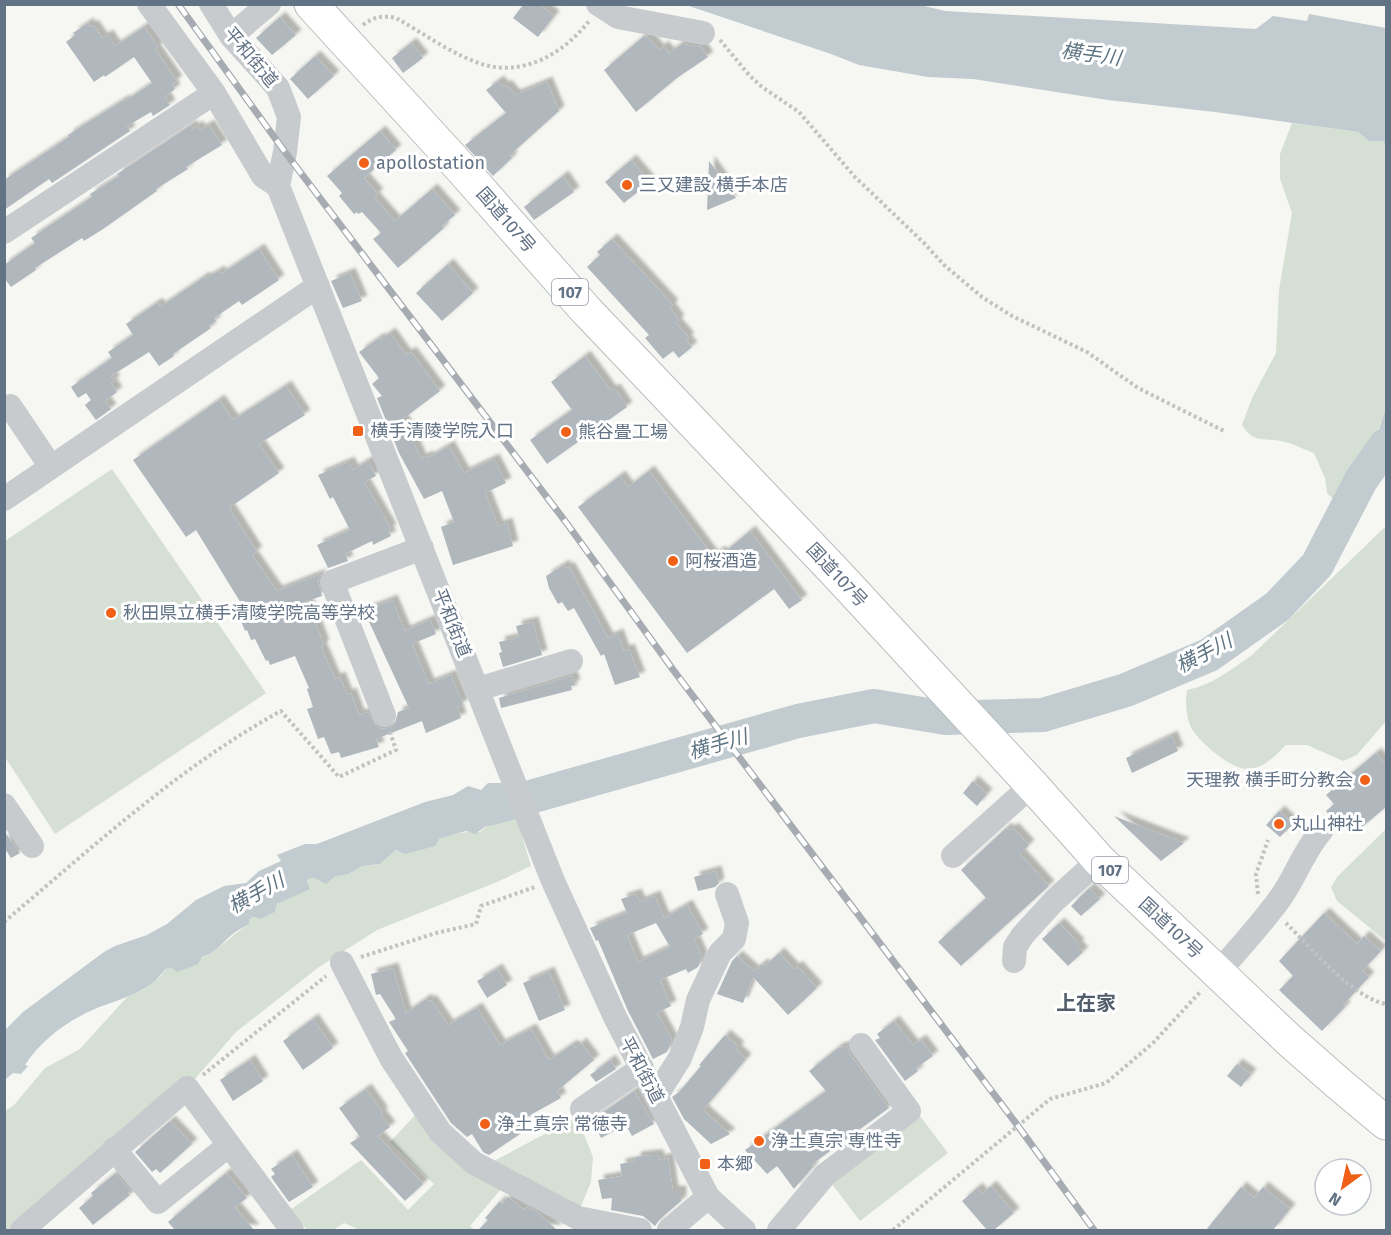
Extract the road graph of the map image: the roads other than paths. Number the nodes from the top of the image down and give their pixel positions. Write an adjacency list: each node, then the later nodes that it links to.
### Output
1 (149, 4): 8 (street)
2 (211, 4): 7 (street, 平和街道)
3 (269, 4): 7 (street)
4 (310, 4): 19 (highway, 国道107号 / 107)
5 (599, 5): 6 (street)
6 (703, 33)
7 (231, 36): 9 (street, 平和街道)
8 (214, 93): 9 (street); 10 (street)
9 (278, 186): 11 (street, 平和街道)
10 (4, 232)
11 (318, 286): 13 (street); 15 (street, 平和街道)
12 (4, 410): 13 (street)
13 (51, 467): 14 (street)
14 (4, 499)
15 (422, 548): 17 (street, 平和街道); 18 (street)
16 (571, 661): 17 (street)
17 (478, 689): 30 (street, 平和街道)
18 (384, 715)
19 (1032, 785): 23 (street); 24 (highway, 国道107号 / 107)
20 (4, 805): 22 (street)
21 (1322, 830): 28 (street)
22 (32, 846)
23 (952, 856)
24 (1099, 860): 26 (street); 28 (highway, 国道107号 / 107)
25 (727, 894): 31 (street)
26 (1014, 960)
27 (342, 963): 39 (street)
28 (1222, 976): 33 (highway, 国道107号 / 107)
29 (861, 1045): 42 (street)
30 (642, 1068): 31 (street, 平和街道); 32 (street)
31 (656, 1096): 36 (street, 平和街道)
32 (582, 1109)
33 (1386, 1123)
34 (229, 1145): 35 (street); 35 (street); 38 (street)
35 (114, 1149): 37 (street)
36 (708, 1197): 40 (street); 41 (street, 平和街道)
37 (22, 1230)
38 (292, 1230)
39 (640, 1230)
40 (669, 1230)
41 (744, 1230)
42 (779, 1230)

